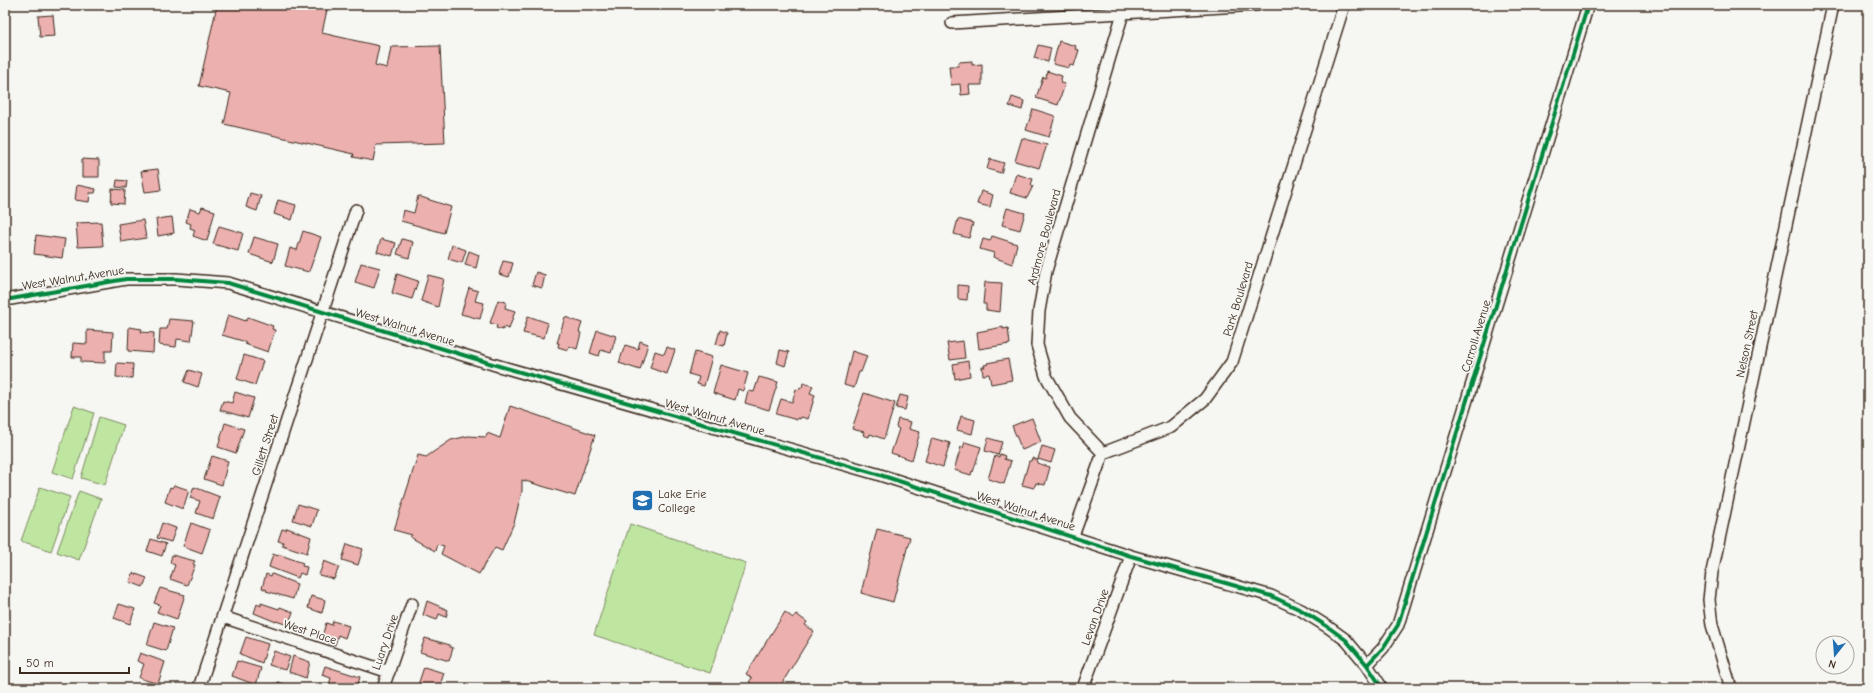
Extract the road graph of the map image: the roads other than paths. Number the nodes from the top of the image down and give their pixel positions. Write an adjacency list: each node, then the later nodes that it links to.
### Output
1 (1257, 5): 5 (street)
2 (1344, 5): 10 (street, Park Boulevard)
3 (1588, 5): 15 (street, Carroll Avenue)
4 (1833, 5): 21 (street, Nelson Street)
5 (1123, 13): 6 (street); 10 (street, Ardmore Boulevard)
6 (952, 23)
7 (356, 210): 9 (street, Gillett Street)
8 (5, 300): 9 (street, West Walnut Avenue)
9 (322, 312): 11 (street, West Walnut Avenue); 14 (street, Gillett Street)
10 (1103, 454): 11 (street)
11 (1073, 536): 12 (street, West Walnut Avenue)
12 (1131, 556): 15 (street, West Walnut Avenue); 19 (street, Levan Drive)
13 (412, 604): 16 (street, Luary Drive)
14 (223, 617): 16 (street, West Place); 17 (street, Gillett Street)
15 (1367, 665): 20 (street, West Walnut Avenue)
16 (389, 672): 18 (street, Luary Drive)
17 (199, 688)
18 (383, 688)
19 (1083, 688)
20 (1382, 688)
21 (1732, 688)

